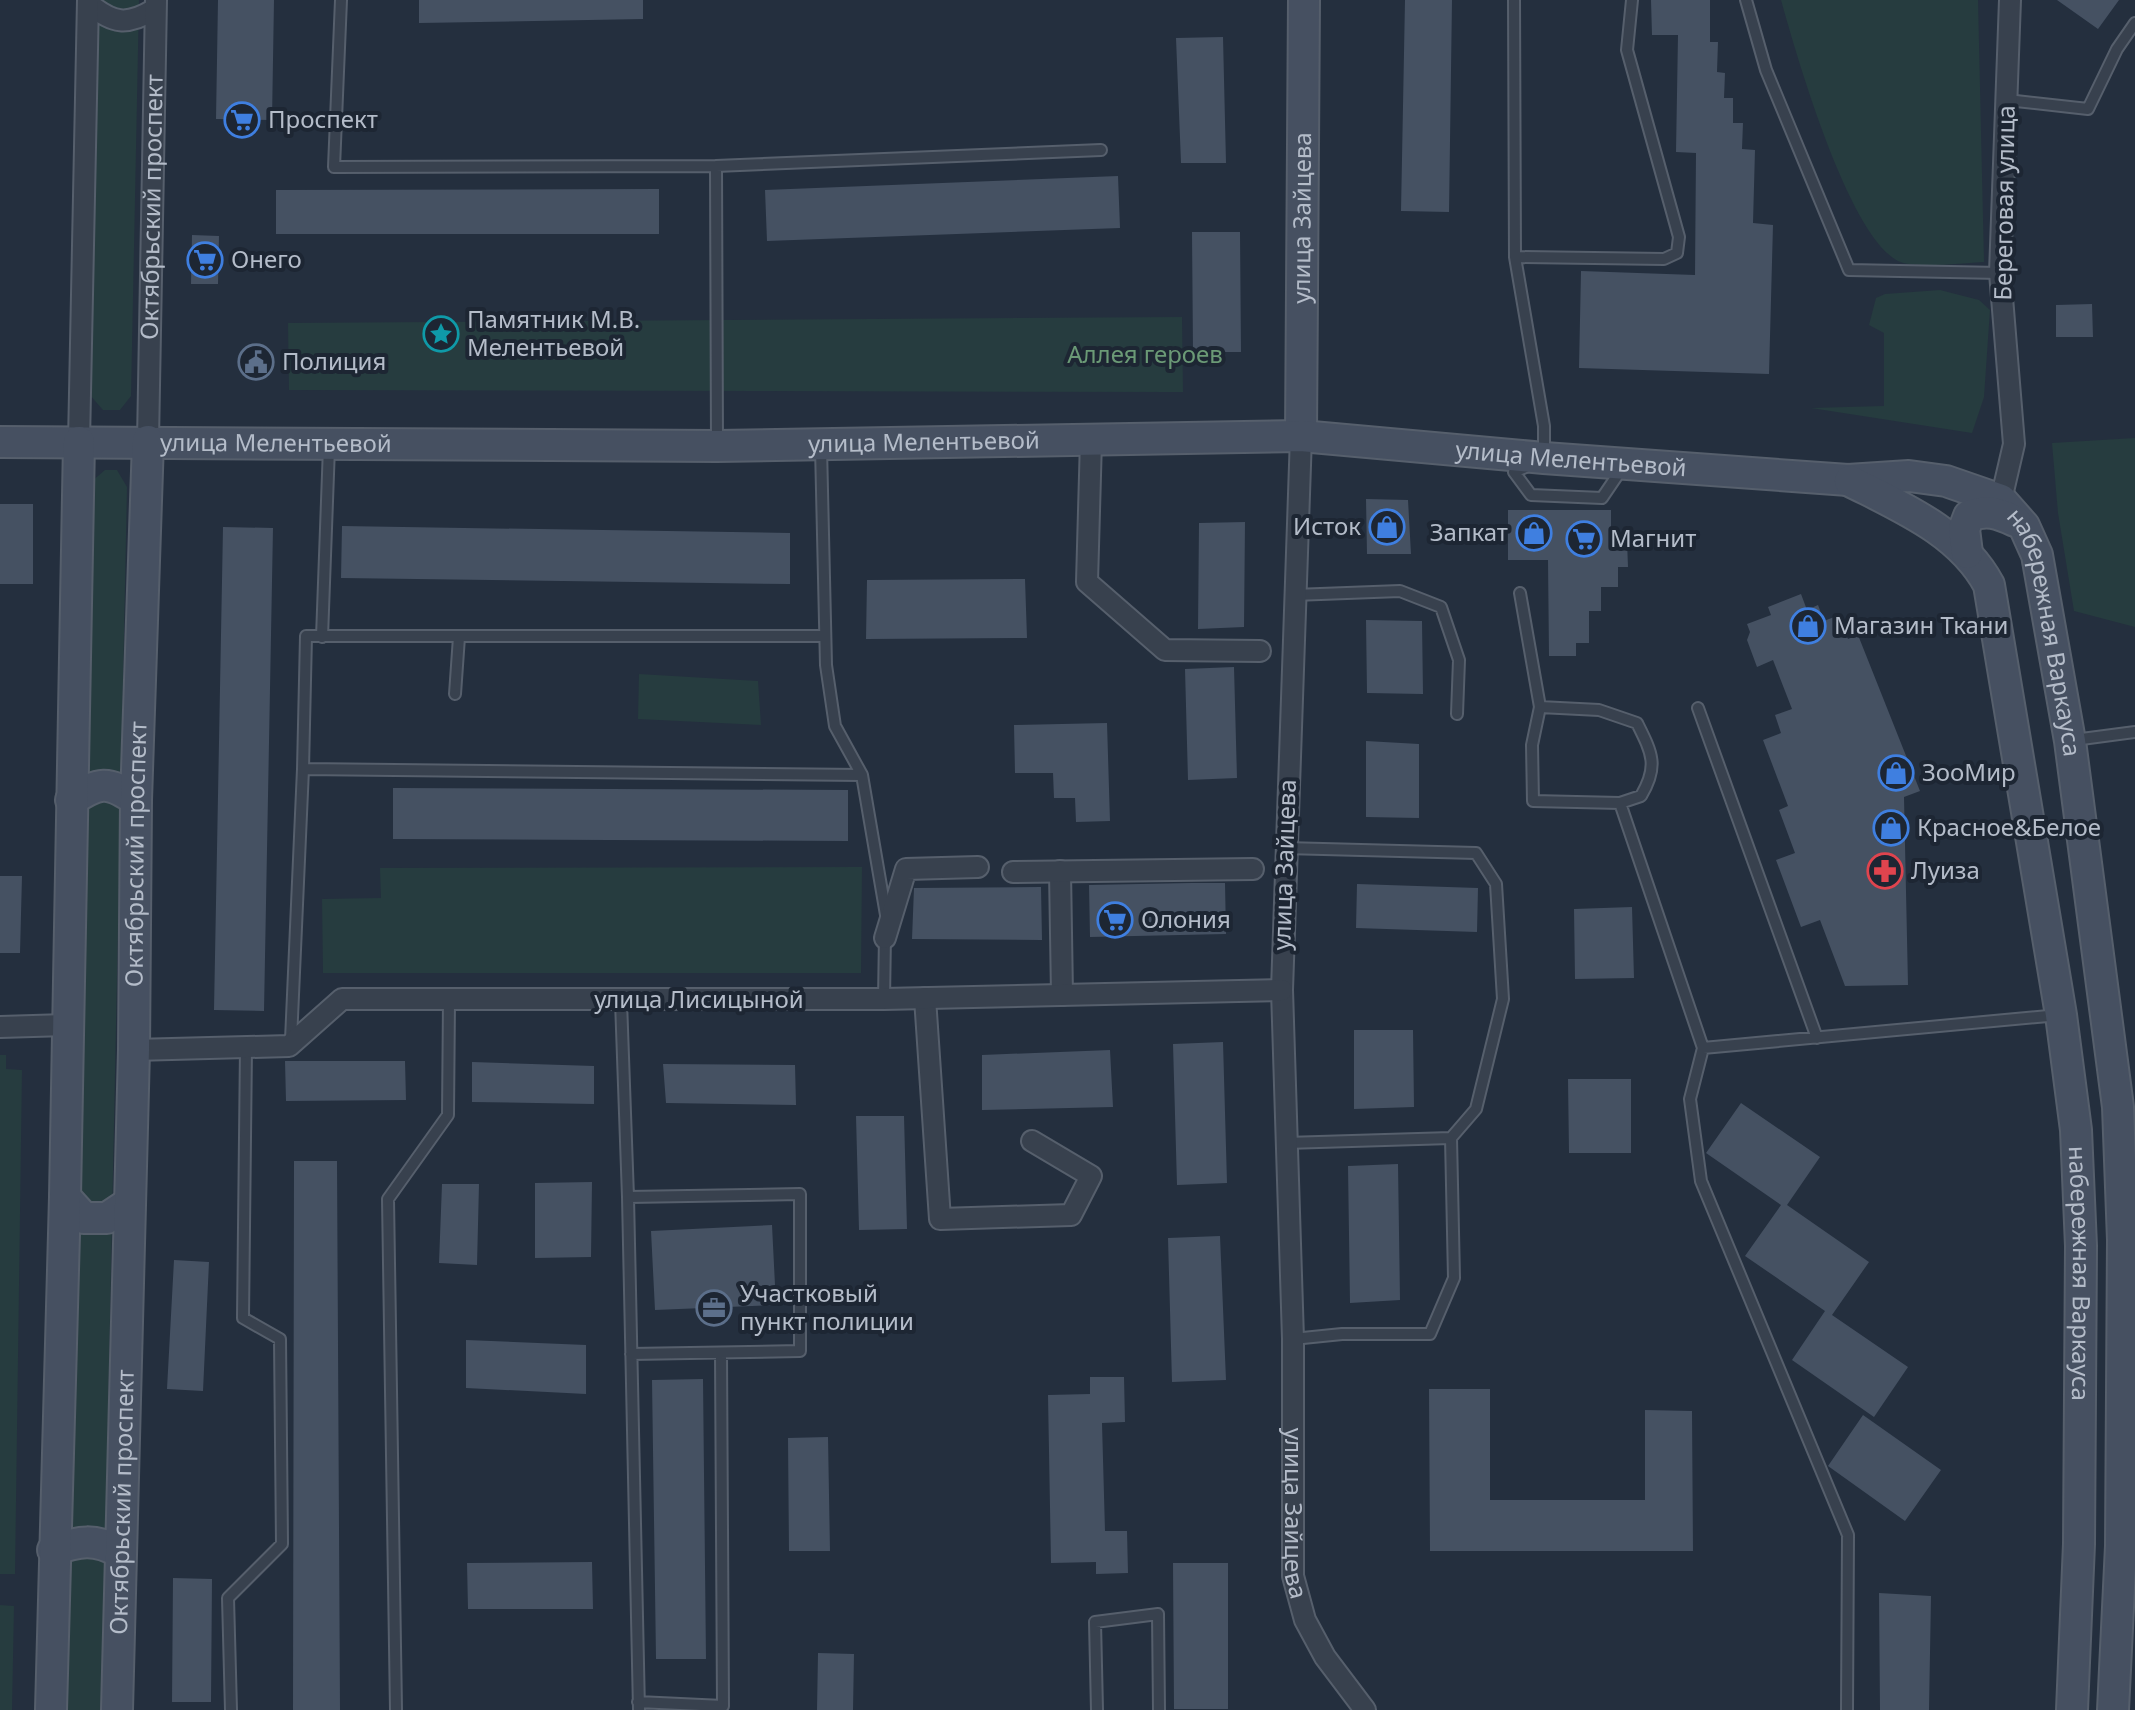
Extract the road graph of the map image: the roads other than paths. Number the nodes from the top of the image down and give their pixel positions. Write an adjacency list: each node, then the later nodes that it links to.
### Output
1 (341, 0): 12 (lane)
2 (1304, 0): 15 (main road, улица Зайцева)
3 (1514, 0): 13 (lane)
4 (1632, 0): 13 (lane)
5 (1746, 0): 14 (lane)
6 (2010, 0): 10 (street, Береговая улица)
7 (88, 2): 8 (street); 19 (street)
8 (156, 4): 17 (street, Октябрьский проспект)
9 (2135, 23): 10 (lane)
10 (2007, 100): 14 (street, Береговая улица)
11 (1101, 150): 12 (lane)
12 (716, 166): 21 (lane)
13 (1515, 257): 23 (lane)
14 (2000, 273): 25 (street, Береговая улица)
15 (1301, 436): 16 (main road, улица Мелентьевой); 23 (main road, улица Мелентьевой); 29 (street, улица Зайцева)
16 (1091, 440): 22 (main road, улица Мелентьевой); 33 (street)
17 (148, 441): 19 (main road, улица Мелентьевой); 20 (main road, улица Мелентьевой); 43 (main road, Октябрьский проспект)
18 (0, 442): 19 (main road, улица Мелентьевой)
19 (79, 442): 42 (main road)
20 (329, 444): 21 (main road, улица Мелентьевой); 31 (lane)
21 (717, 446): 22 (main road, улица Мелентьевой)
22 (821, 446): 30 (lane)
23 (1544, 458): 24 (main road, улица Мелентьевой)
24 (1848, 480): 25 (main road, набережная Варкауса); 27 (main road, набережная Варкауса)
25 (2001, 500): 26 (main road, набережная Варкауса)
26 (2024, 526): 27 (main road); 39 (main road, набережная Варкауса)
27 (1967, 553): 57 (main road, набережная Варкауса)
28 (1520, 593): 35 (lane)
29 (1294, 595): 37 (lane); 45 (street, улица Зайцева)
30 (824, 636): 32 (lane); 41 (lane)
31 (322, 637): 32 (lane); 40 (lane)
32 (459, 637): 34 (lane)
33 (1260, 651)
34 (455, 694)
35 (1540, 707): 44 (lane); 44 (lane)
36 (1698, 708): 60 (lane)
37 (1457, 714)
38 (2135, 732): 39 (lane)
39 (2070, 741): 86 (main road, набережная Варкауса)
40 (303, 769): 41 (lane); 61 (lane)
41 (862, 775): 50 (lane)
42 (71, 800): 43 (main road); 58 (main road)
43 (136, 800): 64 (main road, Октябрьский проспект)
44 (1620, 803): 63 (lane)
45 (1285, 848): 51 (street, улица Зайцева); 65 (lane)
46 (978, 867): 50 (street)
47 (1253, 869): 48 (street)
48 (1060, 871): 49 (street); 52 (street)
49 (1013, 872)
50 (885, 938): 54 (lane)
51 (1282, 990): 52 (street, улица Лисицыной); 67 (street, улица Зайцева)
52 (1062, 995): 53 (street, улица Лисицыной)
53 (925, 998): 54 (street, улица Лисицыной); 66 (street)
54 (884, 999): 56 (street, улица Лисицыной)
55 (449, 1000): 56 (street, улица Лисицыной); 61 (street, улица Лисицыной); 80 (lane)
56 (621, 1001): 69 (lane)
57 (2061, 1015): 60 (lane); 85 (main road, набережная Варкауса)
58 (66, 1025): 59 (street); 68 (main road)
59 (0, 1027)
60 (1817, 1038): 63 (lane)
61 (289, 1046): 62 (street)
62 (246, 1047): 64 (street); 79 (lane)
63 (1703, 1048): 84 (lane)
64 (134, 1050): 70 (main road, Октябрьский проспект)
65 (1451, 1138): 67 (lane); 71 (lane)
66 (1032, 1141)
67 (1286, 1143): 71 (street, улица Зайцева)
68 (65, 1197): 70 (main road); 74 (main road)
69 (628, 1197): 72 (lane); 73 (lane)
70 (128, 1204): 75 (main road, Октябрьский проспект)
71 (1293, 1339): 83 (street, улица Зайцева)
72 (721, 1353): 73 (lane); 76 (lane)
73 (631, 1354): 76 (lane)
74 (53, 1550): 75 (main road); 77 (main road)
75 (119, 1552): 78 (main road, Октябрьский проспект)
76 (638, 1706)
77 (51, 1710)
78 (117, 1710)
79 (231, 1710)
80 (396, 1710)
81 (1097, 1710): 82 (lane)
82 (1159, 1710)
83 (1365, 1710)
84 (1847, 1710)
85 (2072, 1710)
86 (2113, 1710)

